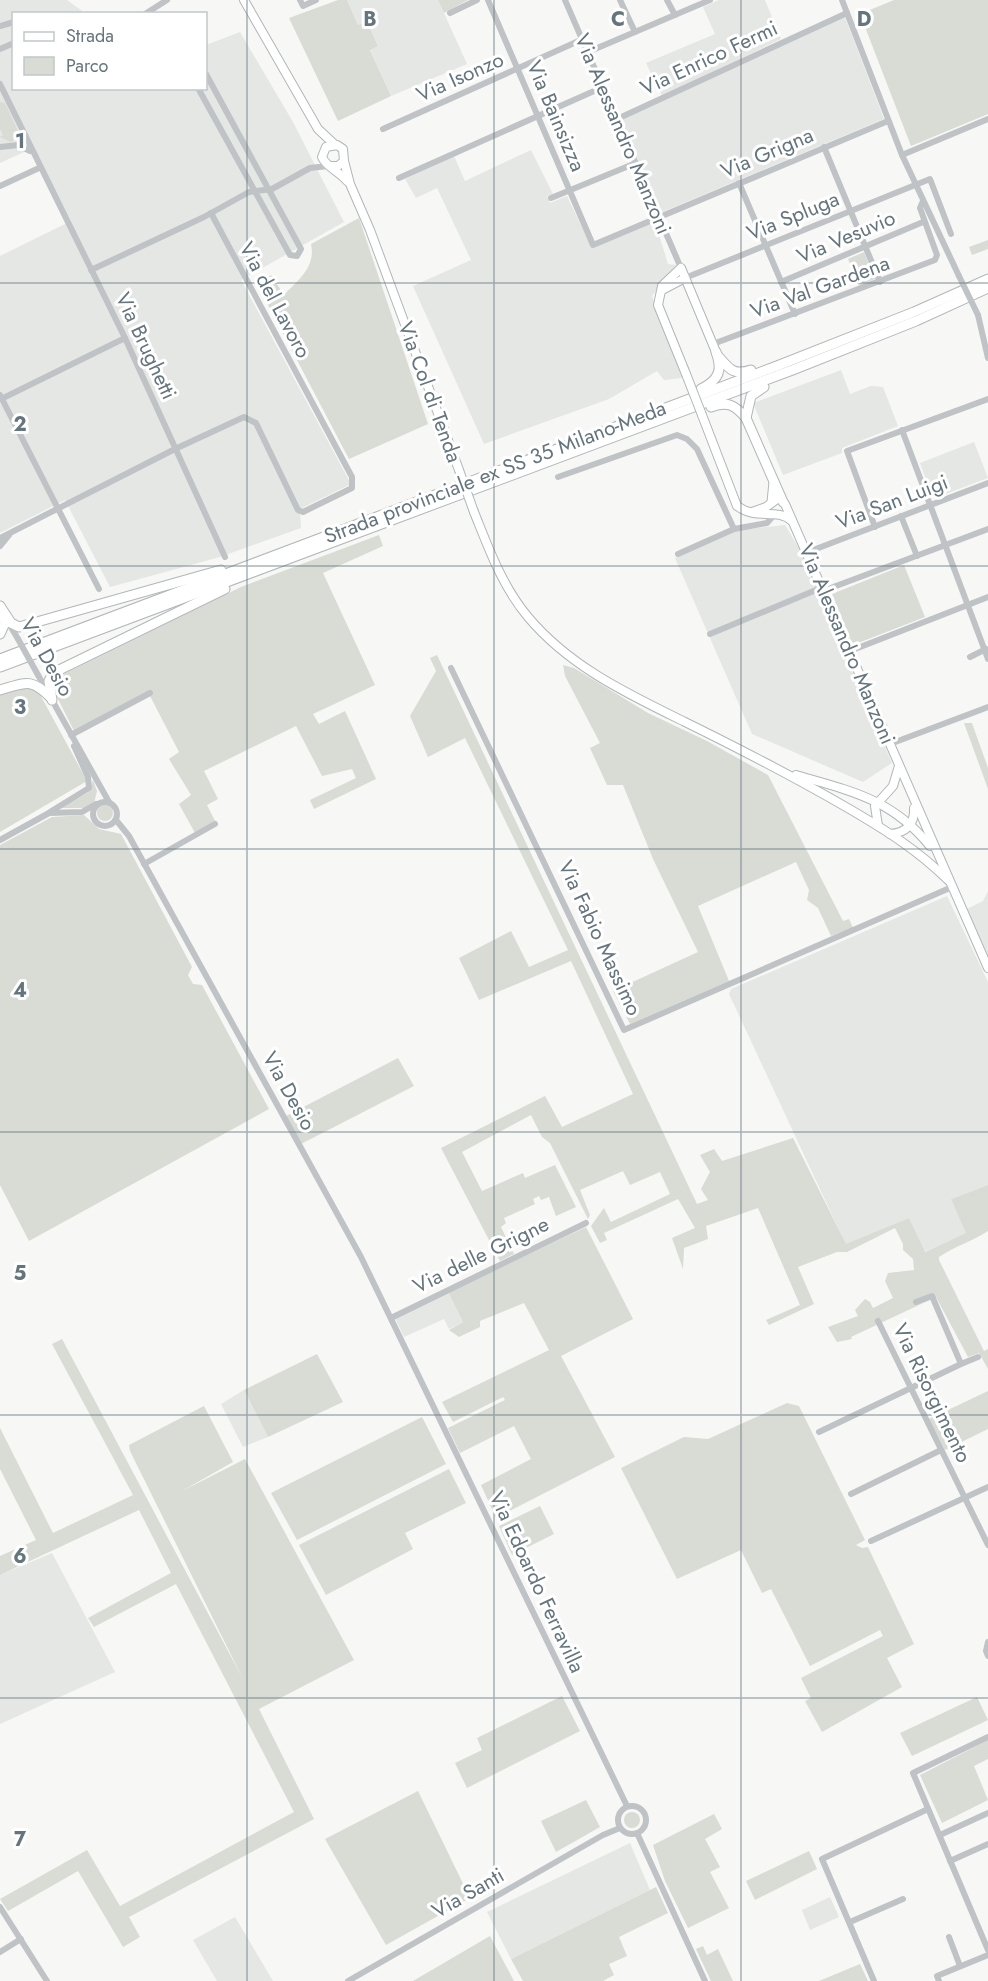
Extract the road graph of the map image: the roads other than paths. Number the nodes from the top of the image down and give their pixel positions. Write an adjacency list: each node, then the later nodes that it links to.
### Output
1 (244, 0): 28 (main road, Via Col di Tenda)
2 (316, 0): 11 (street)
3 (477, 0): 13 (street)
4 (488, 0): 19 (street, Via Bainsizza)
5 (565, 0): 17 (street, Via Alessandro Manzoni)
6 (620, 0): 16 (street)
7 (667, 0): 15 (street)
8 (710, 0): 15 (street)
9 (842, 0): 14 (street)
10 (164, 1): 12 (street)
11 (302, 3)
12 (148, 12)
13 (450, 13)
14 (847, 13): 25 (street, Via Enrico Fermi); 27 (street)
15 (675, 15): 16 (street)
16 (635, 32): 18 (street)
17 (583, 39): 18 (street, Via Alessandro Manzoni); 19 (street, Via Isonzo)
18 (588, 52): 22 (street, Via Alessandro Manzoni)
19 (518, 69): 24 (street, Via Bainsizza); 29 (street, Via Isonzo)
20 (207, 76): 48 (street)
21 (0, 84): 30 (street, Via Brughetti)
22 (603, 87): 24 (street); 25 (street, Via Alessandro Manzoni)
23 (199, 90): 49 (street)
24 (537, 116): 43 (street); 50 (street, Via Bainsizza)
25 (617, 119): 39 (street, Via Alessandro Manzoni)
26 (988, 120): 37 (street)
27 (888, 121): 34 (street, Via Grigna); 37 (street)
28 (318, 129): 31 (main road, Via Col di Tenda); 35 (main road, Via Col di Tenda)
29 (383, 129)
30 (22, 133): 32 (street); 36 (street, Via Brughetti)
31 (334, 144): 35 (main road); 38 (main road, Via Col di Tenda)
32 (18, 145): 33 (street); 36 (street)
33 (0, 147)
34 (824, 147): 44 (street, Via Grigna); 53 (street)
35 (323, 151): 40 (main road, Via Col di Tenda); 42 (street)
36 (32, 152): 41 (street, Via Brughetti)
37 (902, 155): 46 (street)
38 (344, 160): 40 (main road); 45 (main road, Via Col di Tenda)
39 (636, 162): 50 (street); 55 (street, Via Alessandro Manzoni)
40 (329, 166): 42 (street); 45 (main road, Via Col di Tenda)
41 (39, 168): 47 (street); 62 (street, Via Brughetti)
42 (310, 168): 48 (street)
43 (399, 178)
44 (739, 183): 55 (street, Via Grigna); 59 (street)
45 (350, 184): 127 (main road, Via Col di Tenda, bridge)
46 (914, 184): 52 (street); 53 (street, Via Spluga); 57 (street)
47 (0, 186)
48 (269, 189): 49 (street); 49 (street)
49 (254, 190): 54 (street)
50 (570, 191): 51 (street); 58 (street, Via Bainsizza)
51 (551, 198)
52 (923, 201): 56 (street); 72 (street, bridge)
53 (851, 210): 59 (street, Via Spluga); 60 (street)
54 (211, 213): 62 (street); 81 (street, Via del Lavoro)
55 (659, 216): 58 (street, Via Grigna); 61 (street, Via Alessandro Manzoni)
56 (924, 222): 60 (street, Via Vesuvio); 66 (street, Via Val Gardena)
57 (951, 234)
58 (593, 246)
59 (765, 246): 63 (street, Via Spluga); 65 (street)
60 (865, 246): 65 (street, Via Vesuvio); 66 (street)
61 (681, 268): 63 (main road, Via Alessandro Manzoni); 68 (main road)
62 (91, 270): 70 (street, Via Brughetti)
63 (685, 278): 68 (main road); 71 (main road, Via Alessandro Manzoni)
64 (988, 279): 73 (highway, Strada provinciale ex SS 35 Milano-Meda)
65 (781, 282): 69 (street)
66 (880, 282): 69 (street, Via Val Gardena)
67 (988, 288): 74 (highway, Strada provinciale ex SS 35 Milano-Meda)
68 (659, 292): 89 (main road, bridge)
69 (795, 314): 71 (street, Via Val Gardena)
70 (125, 338): 75 (street); 81 (street, Via Brughetti)
71 (716, 350): 73 (highway); 77 (highway)
72 (988, 358)
73 (777, 366): 77 (highway, Strada provinciale ex SS 35 Milano-Meda)
74 (795, 369): 78 (highway, Strada provinciale ex SS 35 Milano-Meda); 79 (highway)
75 (1, 397): 88 (street)
76 (988, 399): 80 (street)
77 (668, 407): 104 (highway, Strada provinciale ex SS 35 Milano-Meda)
78 (680, 413): 79 (highway); 105 (highway, Strada provinciale ex SS 35 Milano-Meda)
79 (746, 418): 83 (highway)
80 (902, 430): 87 (street); 93 (street)
81 (174, 449): 88 (street); 103 (street, Via Brughetti)
82 (558, 477): 94 (street)
83 (774, 477): 85 (highway); 86 (highway)
84 (988, 483): 87 (street, Via San Luigi)
85 (772, 502): 86 (main road); 89 (main road); 90 (main road)
86 (784, 503): 90 (main road); 92 (main road, Via Alessandro Manzoni)
87 (931, 505): 91 (street, Via San Luigi); 98 (street)
88 (57, 508): 96 (street); 106 (street)
89 (746, 512): 90 (main road)
90 (778, 514): 92 (main road, Via Alessandro Manzoni); 94 (street)
91 (901, 516): 93 (street, Via San Luigi); 102 (street)
92 (795, 524): 100 (main road, Via Alessandro Manzoni)
93 (876, 527): 100 (street, Via San Luigi)
94 (734, 529): 101 (street)
95 (988, 529): 98 (street)
96 (10, 534): 97 (street); 99 (street)
97 (0, 538)
98 (946, 545): 102 (street); 109 (street)
99 (0, 546)
100 (808, 552): 107 (main road, Via Alessandro Manzoni)
101 (678, 554)
102 (917, 556): 107 (street)
103 (225, 557)
104 (250, 564): 110 (highway); 116 (highway, Strada provinciale ex SS 35 Milano-Meda)
105 (271, 567): 118 (highway, Strada provinciale ex SS 35 Milano-Meda); 122 (highway)
106 (99, 588)
107 (824, 590): 112 (street); 114 (main road, Via Alessandro Manzoni)
108 (988, 597): 109 (street)
109 (969, 604): 113 (street); 114 (street)
110 (0, 607): 111 (highway); 122 (street, Via Desio, bridge)
111 (0, 634)
112 (710, 634)
113 (986, 649): 115 (street); 117 (street)
114 (850, 651): 125 (main road, Via Alessandro Manzoni)
115 (970, 657)
116 (0, 659)
117 (988, 659)
118 (0, 668)
119 (451, 668): 146 (street, Via Fabio Massimo)
120 (0, 690): 122 (highway)
121 (150, 693): 124 (street)
122 (52, 700): 124 (street, Via Desio)
123 (988, 707): 125 (street)
124 (72, 736): 128 (street, Via Desio); 134 (street)
125 (890, 744): 126 (main road, Via Alessandro Manzoni)
126 (899, 765): 129 (main road, Via Alessandro Manzoni); 130 (main road, Via Alessandro Manzoni)
127 (784, 771): 130 (main road, Via Col di Tenda); 140 (main road, Via Col di Tenda)
128 (99, 786): 131 (street, Via Desio); 132 (street, Via Desio)
129 (913, 800): 139 (main road); 144 (main road, Via Alessandro Manzoni)
130 (878, 801): 139 (main road, Via Col di Tenda); 140 (main road)
131 (109, 802): 132 (street); 136 (street)
132 (98, 803): 133 (street); 135 (street)
133 (82, 812): 134 (street); 135 (street)
134 (49, 813): 143 (street)
135 (93, 817): 138 (street)
136 (116, 820): 138 (street); 141 (street, Via Desio)
137 (215, 824): 145 (street)
138 (110, 825): 141 (street)
139 (910, 825): 142 (main road); 144 (main road, Via Col di Tenda)
140 (879, 826): 142 (main road, Via Col di Tenda)
141 (124, 831): 145 (street, Via Desio)
142 (890, 834): 146 (main road, Via Col di Tenda)
143 (0, 840)
144 (936, 854): 146 (main road, Via Alessandro Manzoni)
145 (144, 864): 150 (street, Via Desio)
146 (951, 884): 147 (main road, Via Alessandro Manzoni)
147 (988, 968)
148 (586, 1222): 150 (street, Via delle Grigne)
149 (916, 1302): 153 (street)
150 (391, 1318): 154 (street, Via Desio)
151 (878, 1321): 155 (street, Via Risorgimento)
152 (978, 1357): 153 (street)
153 (961, 1364): 155 (street)
154 (417, 1372): 166 (street, Via Edoardo Ferravilla)
155 (911, 1389): 156 (street); 157 (street, Via Risorgimento)
156 (819, 1432)
157 (941, 1450): 159 (street); 160 (street, Via Risorgimento)
158 (988, 1487): 160 (street)
159 (851, 1494)
160 (965, 1498): 161 (street); 162 (street, Via Risorgimento)
161 (872, 1541)
162 (988, 1543)
163 (988, 1642): 164 (street)
164 (987, 1654)
165 (988, 1737): 167 (street)
166 (627, 1806): 169 (street); 171 (street)
167 (928, 1809): 173 (street); 178 (street)
168 (988, 1813): 173 (street)
169 (618, 1820): 170 (street); 172 (street, Via Santi)
170 (620, 1828): 171 (street); 172 (street, Via Santi)
171 (637, 1833): 187 (street)
172 (605, 1834): 186 (street, Via Santi)
173 (940, 1835): 175 (street)
174 (988, 1844): 175 (street)
175 (950, 1861): 181 (street)
176 (903, 1899): 178 (street)
177 (0, 1907): 180 (street)
178 (850, 1922): 188 (street)
179 (949, 1936): 184 (street)
180 (21, 1939): 182 (street); 185 (street)
181 (988, 1950)
182 (0, 1952)
183 (988, 1955): 184 (street)
184 (960, 1966): 189 (street)
185 (47, 1981)
186 (348, 1981)
187 (705, 1981)
188 (874, 1981)
189 (939, 1981)

